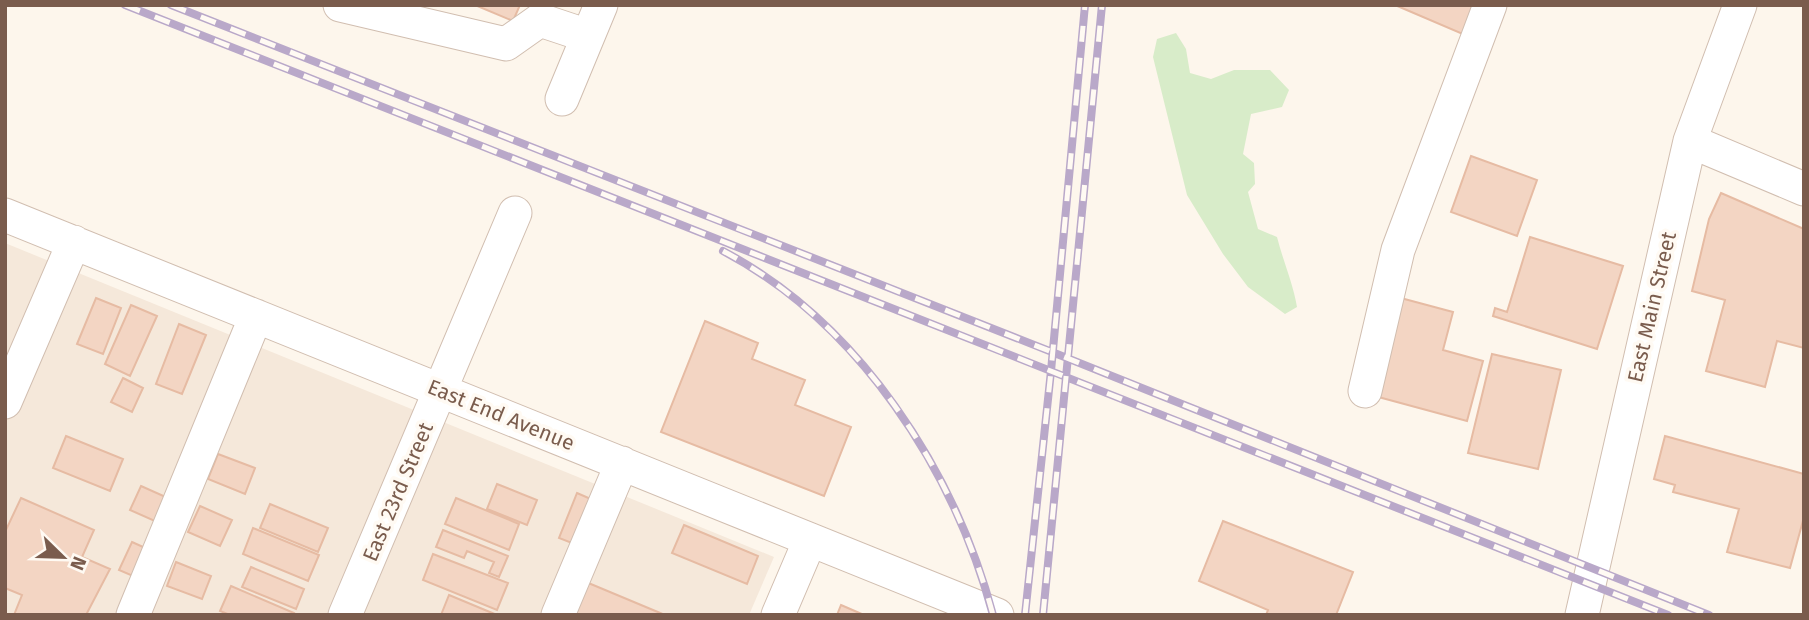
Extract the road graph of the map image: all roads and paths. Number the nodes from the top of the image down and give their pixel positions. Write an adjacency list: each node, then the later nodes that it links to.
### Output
1 (340, 5): 5 (street)
2 (601, 5): 5 (street)
3 (1490, 5): 14 (street)
4 (1740, 5): 7 (street, East Main Street)
5 (588, 36): 6 (street)
6 (562, 99)
7 (1690, 141): 8 (street); 23 (street, East Main Street)
8 (1804, 189)
9 (515, 213): 13 (street, East 23rd Street)
10 (5, 215): 11 (street, East End Avenue)
11 (74, 243): 12 (street, East End Avenue); 15 (street)
12 (256, 316): 13 (street, East End Avenue); 18 (street)
13 (441, 391): 16 (street, East End Avenue); 19 (street, East 23rd Street)
14 (1365, 391)
15 (5, 402)
16 (622, 463): 17 (street, East End Avenue); 20 (street)
17 (810, 540): 21 (street); 22 (street, East End Avenue)
18 (133, 615)
19 (345, 615)
20 (558, 615)
21 (778, 615)
22 (996, 615)
23 (1582, 615)

